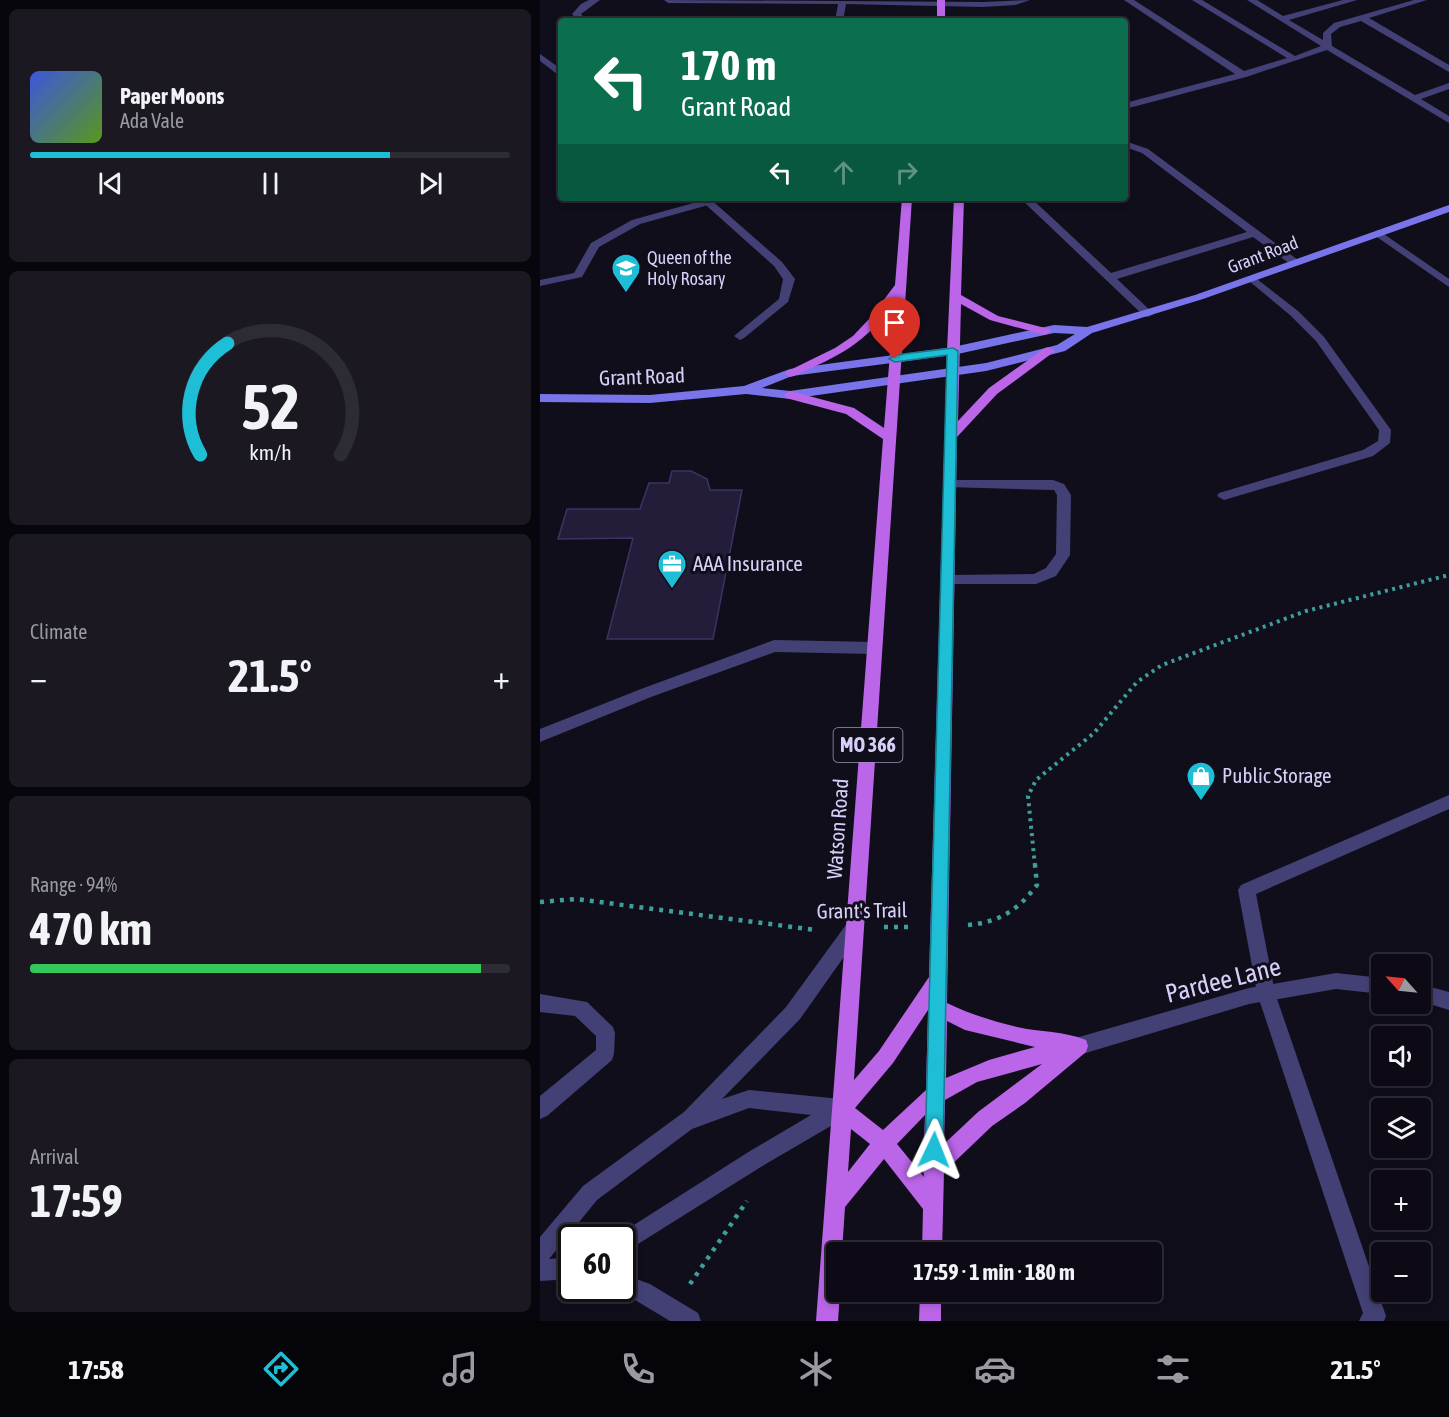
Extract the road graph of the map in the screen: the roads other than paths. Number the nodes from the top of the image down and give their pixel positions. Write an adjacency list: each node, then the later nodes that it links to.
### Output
1 (596, 0): 13 (street)
2 (668, 0): 10 (street)
3 (987, 0): 12 (street)
4 (1026, 0): 12 (street)
5 (1128, 0): 23 (street)
6 (1196, 0): 20 (street)
7 (1251, 0): 17 (street)
8 (1353, 0): 11 (street)
9 (1423, 0): 16 (street)
10 (843, 1): 12 (street); 14 (street)
11 (1341, 1): 17 (street)
12 (941, 2): 15 (main road)
13 (580, 18)
14 (840, 18)
15 (941, 18)
16 (1362, 18): 18 (street); 21 (street)
17 (1282, 19): 18 (street)
18 (1328, 47): 20 (street); 25 (street)
19 (540, 57): 22 (street)
20 (1294, 59): 23 (street)
21 (1449, 69)
22 (558, 72)
23 (1243, 75): 26 (street)
24 (1449, 86): 25 (street)
25 (1413, 99): 27 (street)
26 (1128, 105)
27 (1449, 120)
28 (1128, 144): 35 (street)
29 (702, 201): 40 (street)
30 (706, 201): 47 (street)
31 (907, 201): 42 (main road, Watson Road / MO 366)
32 (959, 201): 43 (main road)
33 (1028, 201): 38 (street)
34 (1449, 208): 36 (street, Grant Road)
35 (1254, 233): 37 (street); 38 (street)
36 (1378, 233): 37 (street, Grant Road); 41 (street)
37 (1294, 262): 39 (street, Grant Road)
38 (1110, 277): 44 (street)
39 (1252, 279): 44 (street, Grant Road); 60 (street)
40 (540, 283)
41 (1449, 284)
42 (900, 286): 50 (main road, Watson Road / MO 366); 51 (main road)
43 (956, 297): 45 (main road); 48 (main road)
44 (1148, 314): 46 (street, Grant Road)
45 (1045, 331): 46 (street, Grant Road); 48 (street, Grant Road)
46 (1088, 331): 49 (street, Grant Road)
47 (740, 336)
48 (953, 351): 50 (street, Grant Road); 52 (main road)
49 (1049, 351): 52 (street, Grant Road); 57 (main road)
50 (895, 359): 51 (street, Grant Road); 53 (main road, Watson Road / MO 366)
51 (790, 373): 54 (street, Grant Road)
52 (953, 373): 53 (street, Grant Road); 57 (main road)
53 (893, 381): 55 (street, Grant Road); 58 (main road, Watson Road / MO 366)
54 (746, 390): 55 (street, Grant Road); 56 (street, Grant Road)
55 (790, 395): 58 (main road)
56 (540, 398)
57 (951, 436): 59 (main road)
58 (890, 438): 62 (main road, Watson Road / MO 366)
59 (951, 484): 61 (main road); 61 (street)
60 (1224, 496)
61 (948, 580): 66 (main road)
62 (875, 648): 63 (street); 65 (main road, Watson Road / MO 366)
63 (540, 736)
64 (1449, 802): 68 (street)
65 (854, 928): 76 (main road, Watson Road / MO 366); 77 (street)
66 (938, 980): 72 (main road); 76 (main road)
67 (1371, 985): 68 (street, Pardee Lane)
68 (1266, 993): 73 (street, Pardee Lane); 92 (street)
69 (1431, 995): 70 (street)
70 (1449, 1001)
71 (540, 1003): 75 (street)
72 (938, 1008): 73 (main road); 74 (main road)
73 (1079, 1046): 74 (main road); 79 (main road)
74 (936, 1095): 78 (main road); 79 (main road)
75 (540, 1109)
76 (841, 1110): 77 (street); 78 (main road); 80 (main road, Watson Road / MO 366); 82 (street)
77 (686, 1121): 84 (street)
78 (883, 1142): 80 (main road); 81 (main road)
79 (933, 1169): 81 (main road)
80 (835, 1204): 90 (main road, Watson Road / MO 366)
81 (932, 1204): 83 (main road)
82 (636, 1235)
83 (932, 1242)
84 (540, 1253)
85 (558, 1269): 86 (street)
86 (540, 1270)
87 (636, 1290): 89 (street)
88 (931, 1302): 91 (main road)
89 (690, 1321)
90 (827, 1321)
91 (930, 1321)
92 (1370, 1321)

